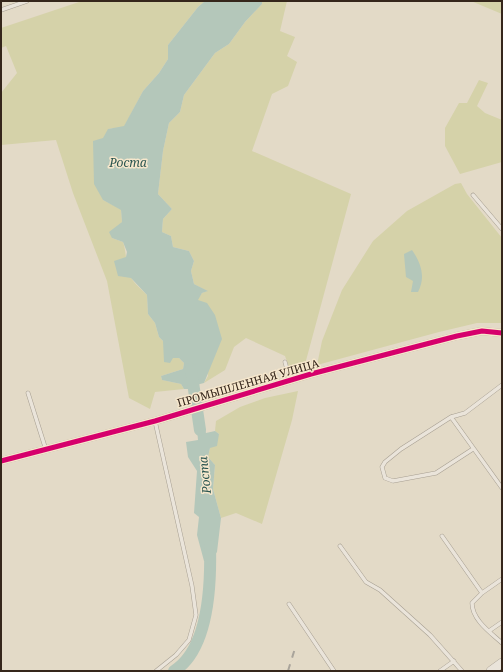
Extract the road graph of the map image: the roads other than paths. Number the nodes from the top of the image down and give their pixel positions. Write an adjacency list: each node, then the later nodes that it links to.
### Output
1 (27, 1): 2 (lane)
2 (1, 10)
3 (473, 195): 4 (lane)
4 (502, 230)
5 (502, 333): 7 (street, ПРОМЫШЛЕННАЯ УЛИЦА)
6 (285, 362): 7 (lane)
7 (290, 380): 11 (street, ПРОМЫШЛЕННАЯ УЛИЦА)
8 (502, 385): 10 (lane)
9 (28, 394): 13 (lane)
10 (451, 417): 12 (lane); 12 (lane)
11 (155, 421): 13 (street, ПРОМЫШЛЕННАЯ УЛИЦА); 27 (lane)
12 (474, 449): 15 (lane)
13 (46, 450): 14 (street, ПРОМЫШЛЕННАЯ УЛИЦА)
14 (1, 462)
15 (502, 488)
16 (442, 536): 19 (lane)
17 (340, 546): 24 (lane)
18 (502, 579): 19 (lane)
19 (482, 593): 22 (lane)
20 (289, 604): 26 (lane)
21 (502, 622): 22 (lane)
22 (488, 631): 23 (lane)
23 (502, 643)
24 (454, 661): 29 (lane); 30 (lane)
25 (502, 663): 31 (street)
26 (333, 669): 28 (lane)
27 (156, 671)
28 (327, 671)
29 (440, 671)
30 (462, 671)
31 (491, 671)

